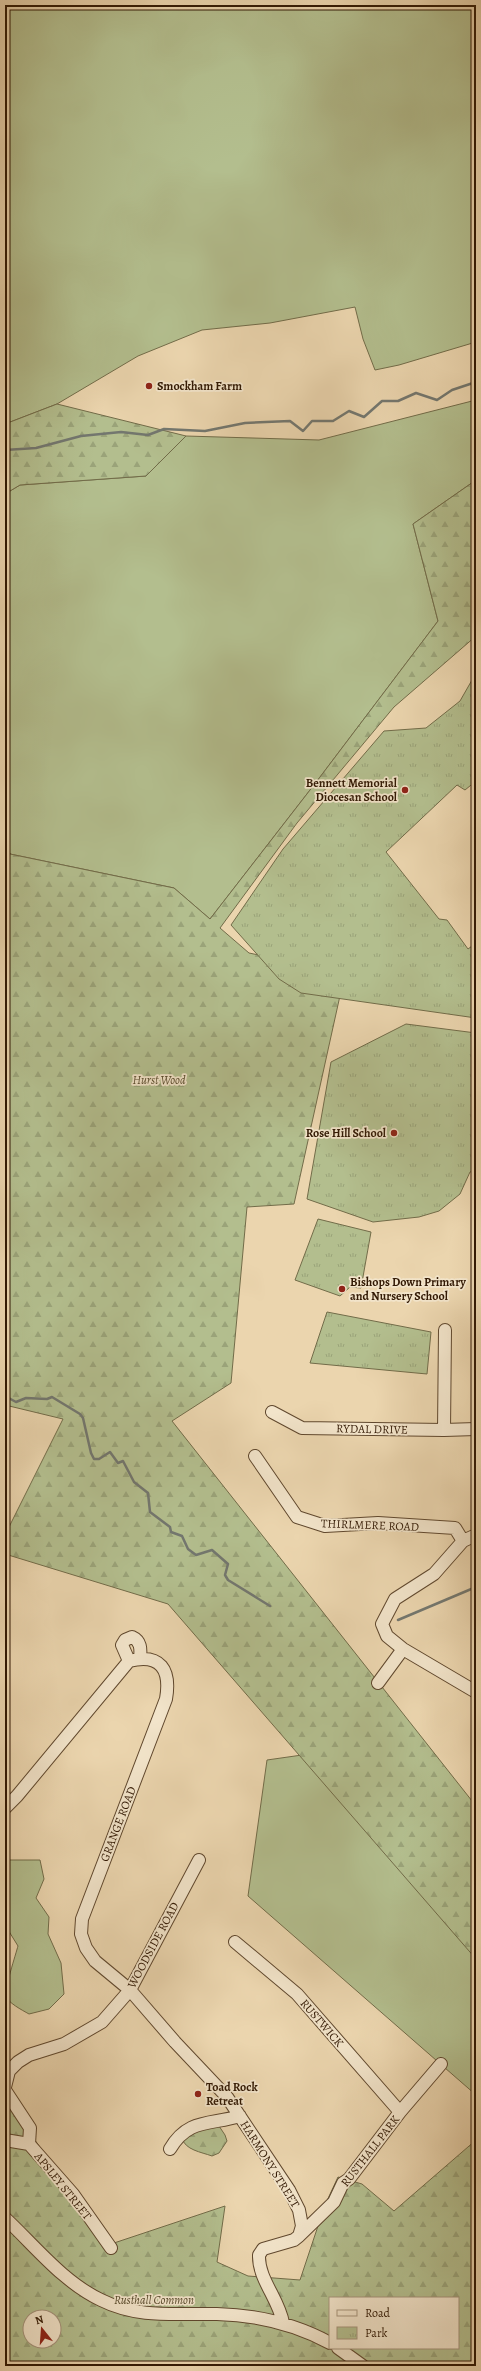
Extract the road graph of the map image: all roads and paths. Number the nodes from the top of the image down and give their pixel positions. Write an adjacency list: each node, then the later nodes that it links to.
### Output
1 (445, 1330): 4 (street)
2 (272, 1412): 4 (street, RYDAL DRIVE)
3 (476, 1429): 4 (street, RYDAL DRIVE)
4 (444, 1430)
5 (255, 1456): 7 (street, THIRLMERE ROAD)
6 (476, 1535): 7 (street)
7 (463, 1541): 8 (street)
8 (403, 1649): 9 (street); 10 (street)
9 (378, 1683)
10 (476, 1692)
11 (5, 1808): 14 (street, GRANGE ROAD)
12 (199, 1860): 14 (street, WOODSIDE ROAD)
13 (235, 1942): 17 (street, RUSTWICK)
14 (133, 1993): 16 (street, WOODSIDE ROAD); 18 (street, HARMONY STREET)
15 (441, 2064): 17 (street, RUSTHALL PARK)
16 (5, 2089): 20 (street, WOODSIDE ROAD)
17 (400, 2112): 23 (street, RUSTHALL PARK)
18 (240, 2116): 21 (street); 23 (street, HARMONY STREET)
19 (5, 2140): 20 (street, APSLEY STREET)
20 (29, 2144): 24 (street, APSLEY STREET)
21 (170, 2149)
22 (5, 2218): 25 (street)
23 (299, 2236): 25 (street)
24 (111, 2248)
25 (283, 2323): 26 (street)
26 (329, 2343)
27 (339, 2349): 28 (street)
28 (363, 2366)

